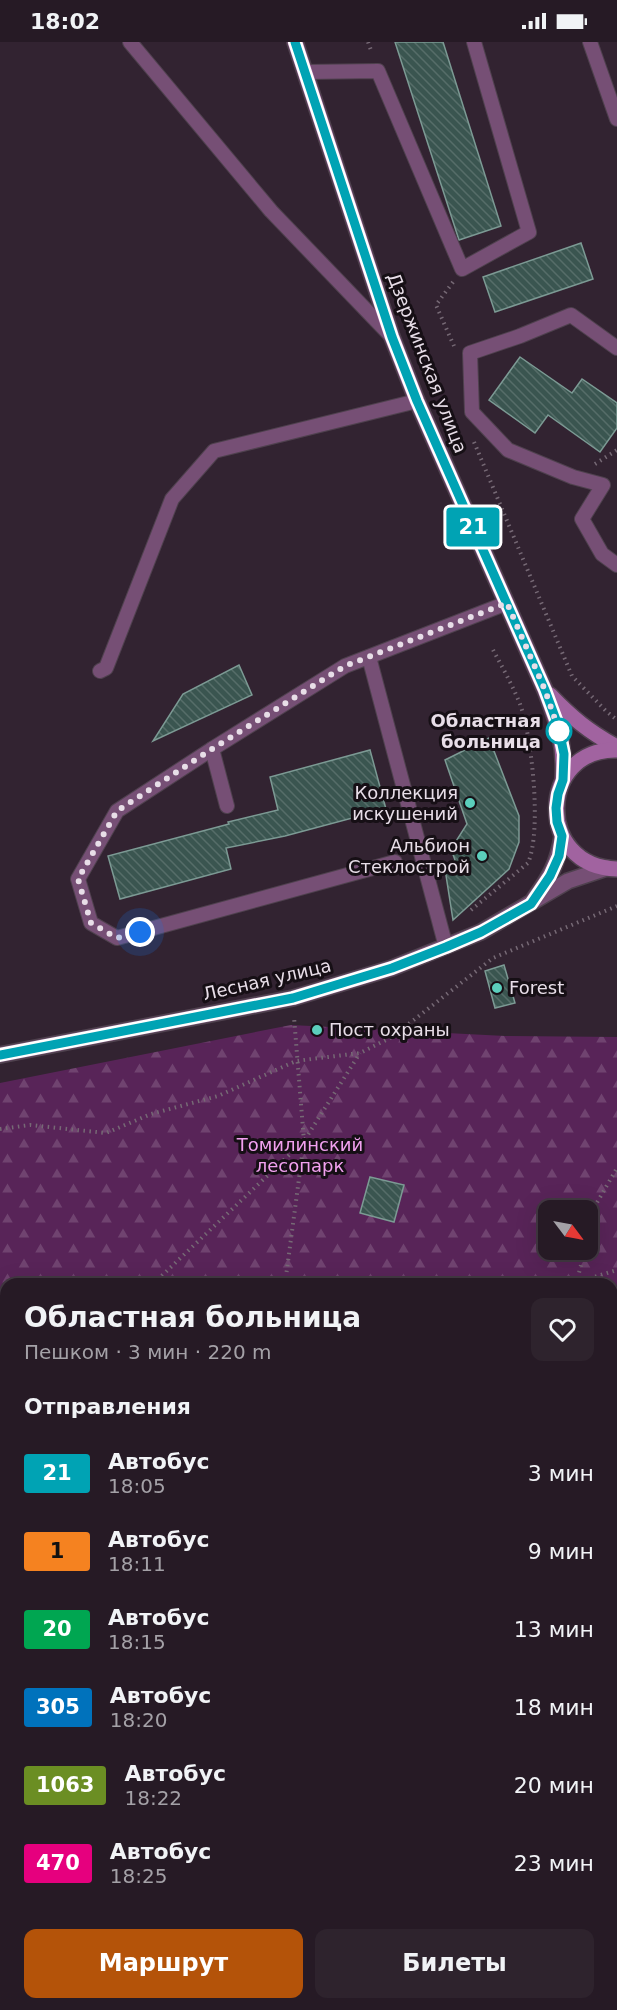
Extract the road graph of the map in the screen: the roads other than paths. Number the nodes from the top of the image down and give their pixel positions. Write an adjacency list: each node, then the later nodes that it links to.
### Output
1 (130, 42): 7 (lane)
2 (295, 42): 5 (main road, Дзержинская улица)
3 (474, 42): 5 (lane)
4 (590, 42): 6 (lane)
5 (305, 72): 7 (main road, Дзержинская улица)
6 (617, 119)
7 (392, 337): 9 (main road, Дзержинская улица)
8 (617, 348): 10 (lane)
9 (417, 401): 11 (main road, Дзержинская улица); 13 (lane)
10 (617, 565)
11 (507, 603): 12 (lane); 14 (main road, Дзержинская улица)
12 (369, 657): 16 (lane); 23 (lane)
13 (100, 671)
14 (545, 690): 15 (main road, Дзержинская улица); 17 (main road, Дзержинская улица)
15 (617, 748): 17 (main road)
16 (212, 749): 18 (lane); 20 (lane)
17 (563, 780): 19 (main road, Дзержинская улица)
18 (227, 806)
19 (562, 836): 21 (main road); 22 (street, Лесная улица)
20 (395, 862)
21 (612, 868): 22 (street, Лесная улица)
22 (531, 904): 23 (street, Лесная улица)
23 (446, 947): 24 (street, Лесная улица)
24 (0, 1054)

